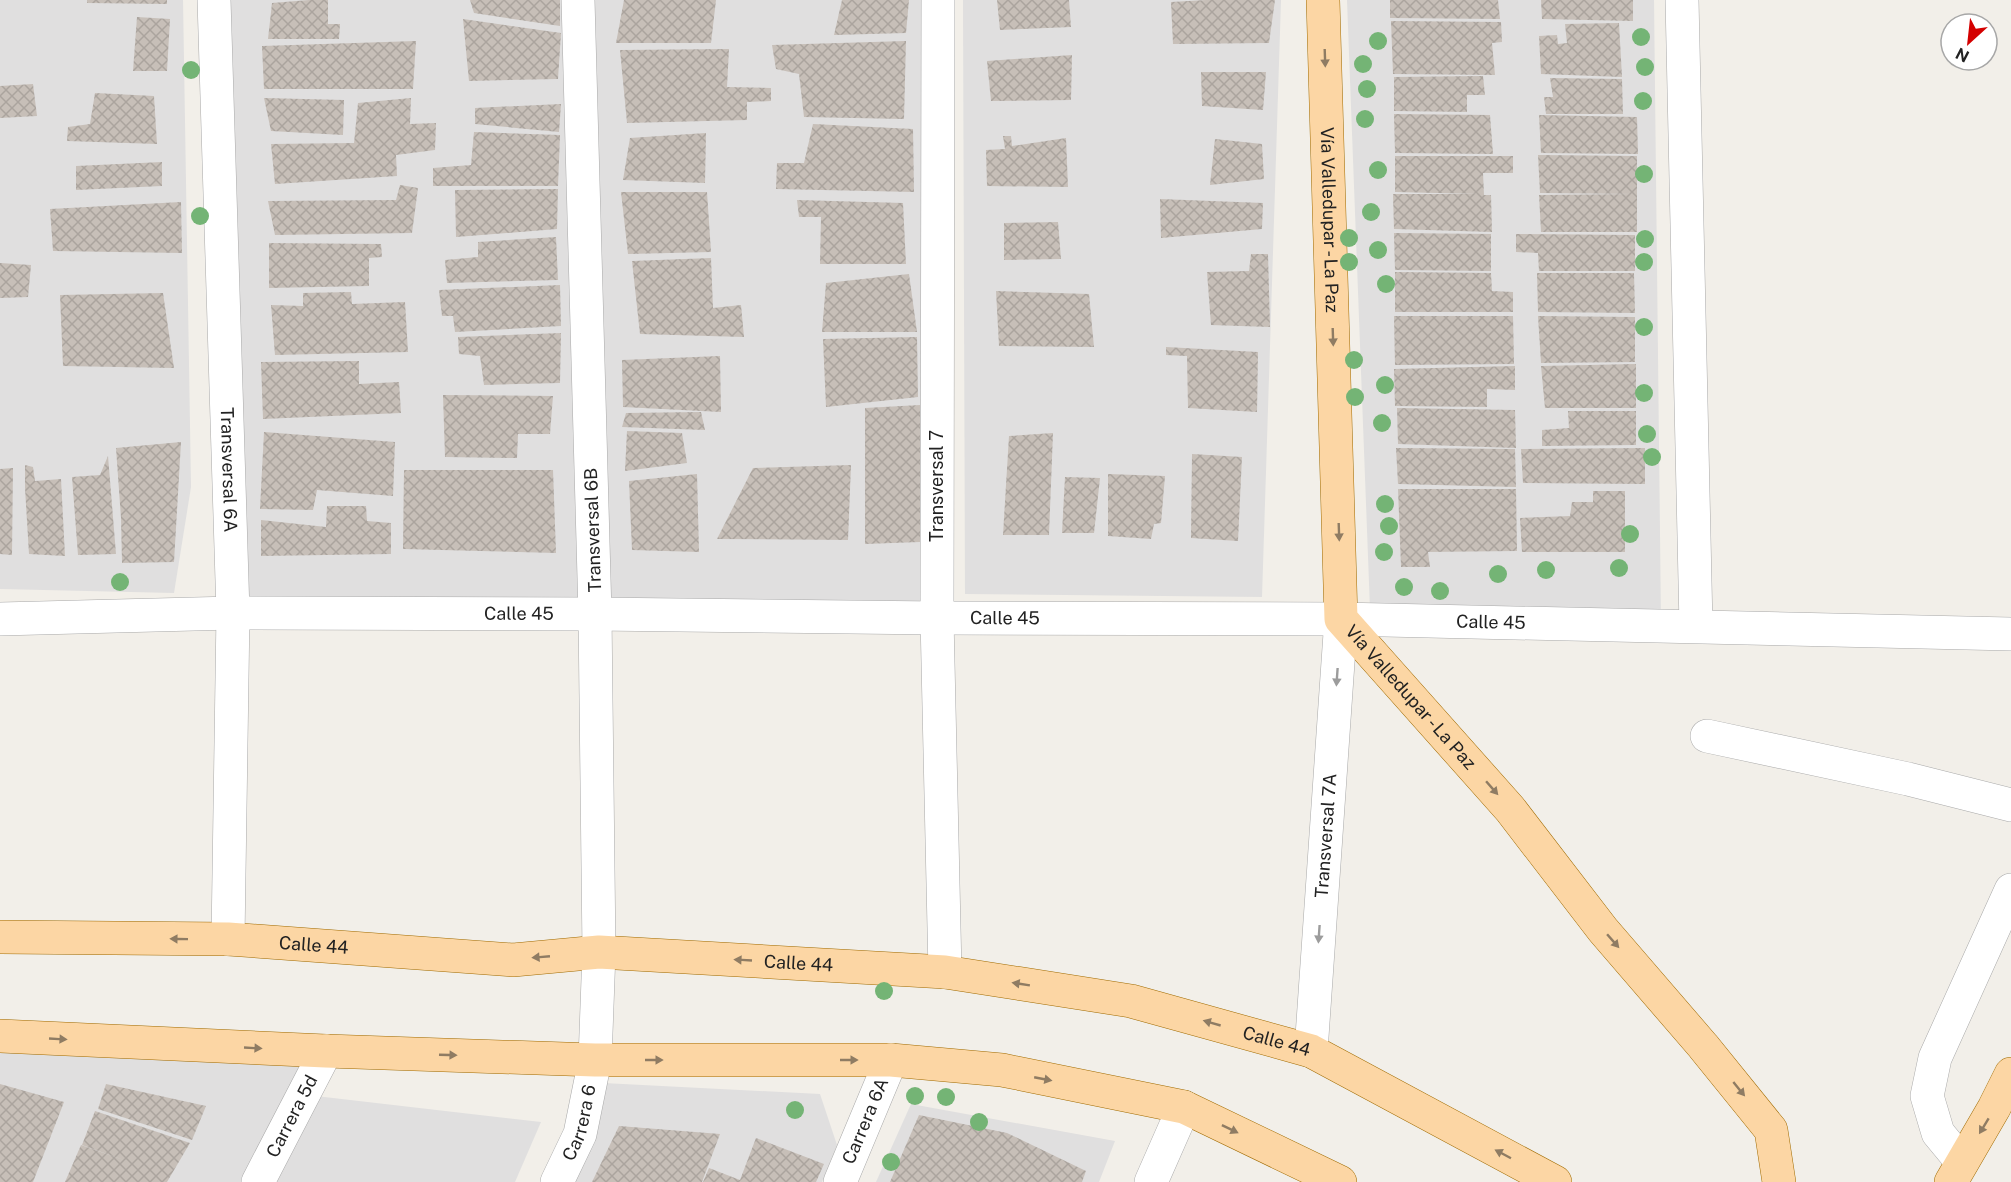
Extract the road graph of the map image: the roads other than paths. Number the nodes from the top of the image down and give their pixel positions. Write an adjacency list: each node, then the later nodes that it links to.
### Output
1 (214, 0): 6 (street, Transversal 6A)
2 (578, 0): 7 (street, Transversal 6B)
3 (938, 0): 8 (street, Transversal 7)
4 (1323, 0): 10 (main road, Vía Valledupar - La Paz, one-way to 10)
5 (1682, 0): 11 (street)
6 (233, 613): 7 (street, Calle 45); 9 (street, Calle 45); 17 (street, Transversal 6A)
7 (595, 614): 8 (street, Calle 45); 18 (street, Transversal 6B)
8 (937, 618): 10 (street, Calle 45); 19 (street, Transversal 7)
9 (0, 619)
10 (1341, 619): 11 (street, Calle 45); 22 (street, Transversal 7A, one-way to 22); 34 (main road, Vía Valledupar - La Paz, one-way to 34)
11 (1696, 626): 12 (street, Calle 45)
12 (2011, 634)
13 (1707, 736): 14 (street)
14 (2011, 806)
15 (2011, 890): 27 (street)
16 (0, 937): 17 (main road, Calle 44, one-way to 16)
17 (228, 939): 18 (main road, Calle 44, one-way to 17)
18 (599, 952): 19 (main road, Calle 44, one-way to 18); 23 (street, Transversal 6B)
19 (945, 972): 22 (main road, Calle 44, one-way to 19)
20 (0, 1036): 21 (main road, one-way to 21)
21 (326, 1051): 23 (main road, one-way to 23); 28 (street, Carrera 5d)
22 (1311, 1051): 33 (main road, Calle 44, one-way to 22)
23 (595, 1060): 24 (main road, one-way to 24); 29 (street, Carrera 6)
24 (891, 1060): 26 (main road, one-way to 26); 30 (street, Carrera 6A)
25 (2011, 1074): 27 (main road, one-way to 27)
26 (1184, 1107): 31 (street); 32 (main road, one-way to 32)
27 (1956, 1172)
28 (258, 1182)
29 (557, 1182)
30 (840, 1182)
31 (1151, 1182)
32 (1340, 1182)
33 (1555, 1182)
34 (1779, 1182)

